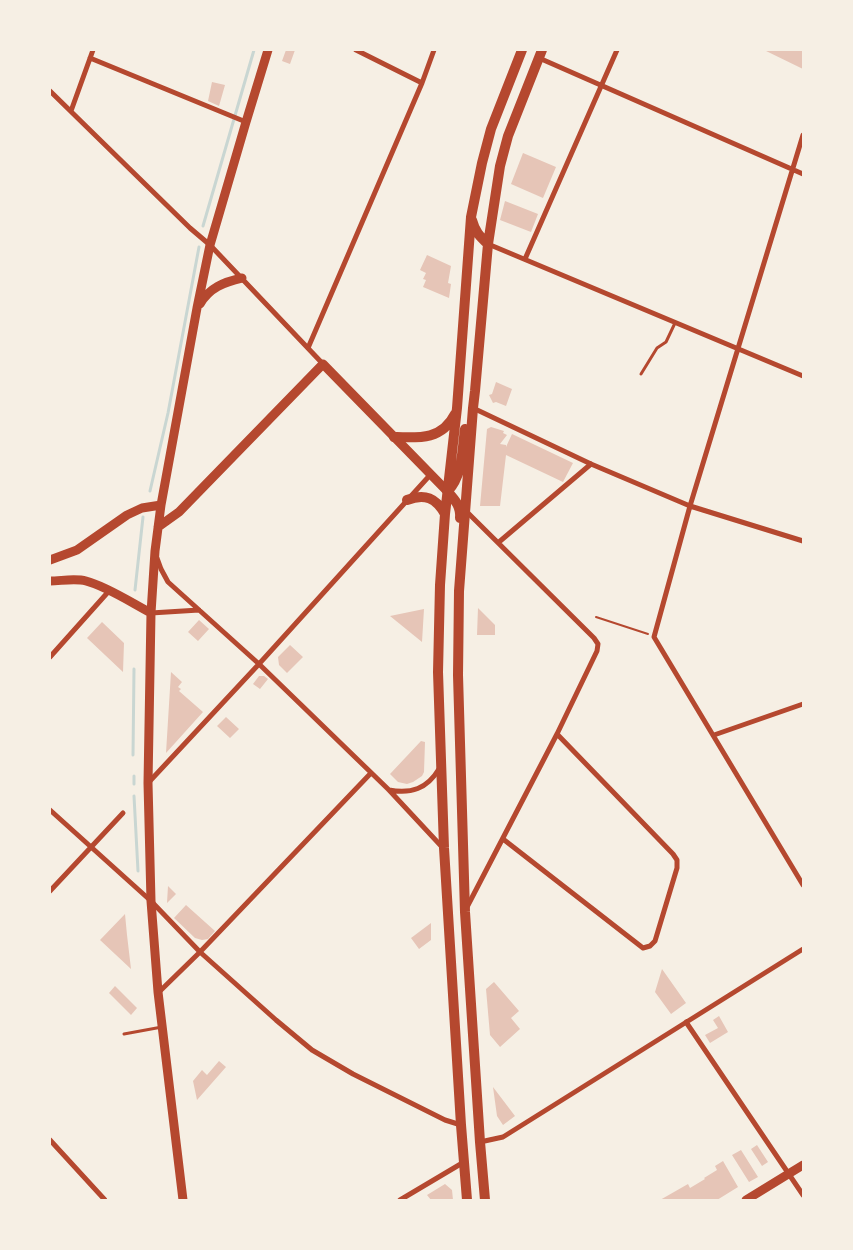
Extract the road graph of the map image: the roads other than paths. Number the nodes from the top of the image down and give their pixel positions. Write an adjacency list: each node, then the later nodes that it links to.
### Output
1 (93, 50): 8 (street)
2 (268, 50): 13 (street)
3 (356, 50): 9 (street)
4 (434, 50): 9 (street)
5 (521, 50): 17 (main road)
6 (617, 50): 10 (street)
7 (540, 54): 10 (street); 19 (main road)
8 (90, 58): 12 (street); 13 (street)
9 (422, 83): 24 (street)
10 (602, 86): 15 (street); 20 (street)
11 (50, 91): 12 (street)
12 (71, 111): 18 (street)
13 (242, 120): 18 (street)
14 (803, 135): 15 (street)
15 (792, 170): 16 (street); 25 (street)
16 (803, 174)
17 (471, 217): 19 (main road); 30 (main road)
18 (208, 244): 21 (street); 22 (street)
19 (488, 244): 20 (street); 29 (main road)
20 (525, 259): 23 (street)
21 (242, 278): 22 (street); 24 (street)
22 (197, 308): 37 (street)
23 (675, 323): 25 (street); 27 (lane)
24 (308, 348): 26 (street)
25 (738, 350): 28 (street); 38 (street)
26 (323, 364): 32 (street); 41 (street)
27 (641, 374)
28 (803, 376)
29 (475, 391): 31 (main road); 35 (main road)
30 (457, 408): 32 (main road); 35 (main road)
31 (473, 408): 33 (street); 39 (main road)
32 (394, 437): 34 (street)
33 (592, 464): 38 (street); 43 (street)
34 (431, 474): 35 (street); 36 (street)
35 (447, 491): 40 (main road); 46 (main road)
36 (407, 500): 40 (main road); 52 (street)
37 (161, 505): 41 (street); 45 (street)
38 (690, 506): 42 (street); 55 (street)
39 (465, 510): 43 (street); 46 (main road)
40 (445, 514): 56 (main road)
41 (158, 527): 44 (street)
42 (803, 541)
43 (498, 542): 54 (street)
44 (155, 551): 49 (street); 50 (street)
45 (50, 560)
46 (462, 560): 66 (main road)
47 (50, 582): 48 (street)
48 (109, 591): 50 (street); 51 (street)
49 (199, 610): 50 (street); 52 (street)
50 (151, 613): 58 (street)
51 (50, 656)
52 (259, 664): 57 (street); 58 (street)
53 (803, 704): 55 (street)
54 (557, 734): 62 (street); 62 (street)
55 (714, 735): 67 (street)
56 (441, 766): 59 (street); 64 (main road)
57 (371, 773): 59 (street); 72 (street)
58 (148, 782): 69 (street)
59 (388, 790): 64 (street)
60 (50, 810): 63 (street)
61 (123, 813): 63 (street)
62 (503, 839): 65 (street)
63 (91, 847): 68 (street); 69 (street)
64 (444, 848): 73 (main road)
65 (480, 883): 66 (street); 70 (street)
66 (464, 884): 70 (main road)
67 (803, 885)
68 (50, 891)
69 (151, 901): 72 (street); 75 (street)
70 (465, 912): 74 (main road)
71 (803, 950): 77 (street)
72 (200, 952): 75 (street); 81 (street)
73 (450, 953): 74 (main road); 76 (main road)
74 (470, 985): 80 (main road)
75 (158, 992): 78 (street)
76 (454, 1018): 80 (main road); 81 (main road)
77 (686, 1022): 82 (street); 86 (street)
78 (162, 1027): 79 (lane); 89 (street)
79 (124, 1034)
80 (474, 1047): 82 (main road)
81 (461, 1125): 84 (main road)
82 (480, 1142): 92 (main road)
83 (51, 1144): 88 (street)
84 (464, 1162): 90 (street); 91 (main road)
85 (803, 1164): 86 (street)
86 (789, 1173): 87 (street); 93 (street)
87 (803, 1195)
88 (105, 1200)
89 (183, 1200)
90 (400, 1200)
91 (467, 1200)
92 (485, 1200)
93 (746, 1200)

